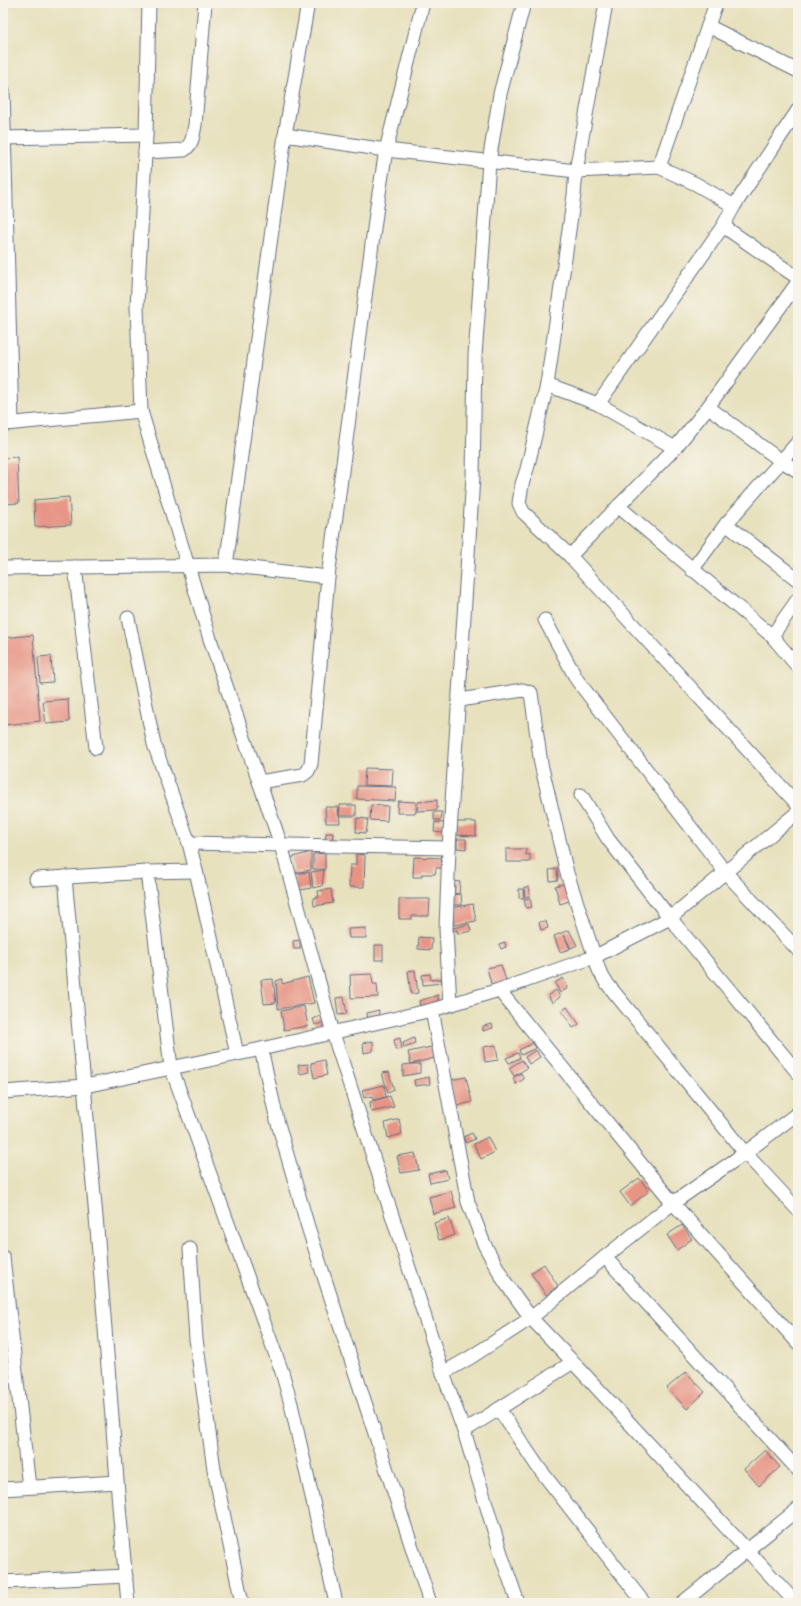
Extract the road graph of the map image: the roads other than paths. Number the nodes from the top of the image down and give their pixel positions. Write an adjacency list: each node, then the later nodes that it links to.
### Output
1 (149, 3): 12 (street)
2 (204, 3): 16 (street)
3 (308, 3): 13 (street)
4 (423, 3): 15 (street)
5 (524, 3): 17 (street)
6 (606, 3): 19 (street)
7 (716, 3): 8 (street)
8 (708, 26): 9 (street); 18 (street)
9 (798, 71)
10 (3, 91): 14 (street)
11 (796, 120): 20 (street)
12 (146, 135): 14 (street); 16 (street)
13 (285, 135): 15 (street); 36 (street)
14 (4, 138): 28 (street)
15 (386, 150): 17 (street); 41 (street)
16 (145, 152): 27 (street)
17 (489, 162): 19 (street); 48 (street)
18 (659, 167): 19 (street); 20 (street)
19 (576, 171): 24 (street)
20 (734, 206): 21 (street)
21 (723, 226): 22 (street); 25 (street)
22 (798, 278)
23 (798, 282): 26 (street)
24 (547, 385): 25 (street); 35 (street)
25 (598, 404): 30 (street)
26 (708, 407): 30 (street); 31 (street)
27 (141, 411): 28 (street); 37 (street)
28 (7, 423)
29 (798, 442): 31 (street)
30 (675, 448): 33 (street)
31 (780, 460): 32 (street); 34 (street)
32 (798, 471)
33 (618, 506): 35 (street); 40 (street)
34 (726, 524): 40 (street); 42 (street)
35 (570, 556): 52 (street)
36 (226, 565): 37 (street); 41 (street)
37 (188, 566): 38 (street); 50 (street)
38 (76, 567): 39 (street); 49 (street)
39 (3, 568)
40 (692, 570): 46 (street)
41 (328, 577): 50 (street)
42 (798, 580)
43 (798, 599): 46 (street)
44 (128, 618): 54 (street)
45 (545, 620): 59 (street)
46 (772, 636): 47 (street)
47 (798, 667)
48 (460, 700): 56 (street); 64 (street)
49 (96, 748)
50 (259, 782): 55 (street)
51 (581, 795): 62 (street)
52 (798, 806)
53 (798, 812): 59 (street)
54 (189, 844): 55 (street); 57 (street)
55 (281, 845): 56 (street); 68 (street)
56 (449, 848): 66 (street)
57 (196, 871): 58 (street); 70 (street)
58 (147, 872): 60 (street); 71 (street)
59 (726, 873): 62 (street); 63 (street)
60 (65, 877): 61 (street); 73 (street)
61 (36, 879)
62 (670, 918): 64 (street); 72 (street)
63 (798, 950)
64 (594, 956): 65 (street); 76 (street)
65 (498, 990): 66 (street); 77 (street)
66 (450, 1004): 67 (street)
67 (432, 1010): 68 (street); 82 (street)
68 (333, 1033): 69 (street); 85 (street)
69 (261, 1049): 70 (street); 100 (street)
70 (237, 1054): 71 (street)
71 (171, 1067): 73 (street); 99 (street)
72 (798, 1073)
73 (84, 1086): 74 (street); 89 (street)
74 (3, 1092)
75 (798, 1113): 76 (street)
76 (745, 1153): 77 (street); 78 (street)
77 (673, 1204): 81 (street); 83 (street)
78 (798, 1210)
79 (190, 1249): 98 (street)
80 (3, 1257): 90 (street)
81 (605, 1257): 82 (street); 88 (street)
82 (531, 1318): 84 (street); 85 (street)
83 (798, 1343)
84 (574, 1362): 86 (street); 93 (street)
85 (443, 1373): 87 (street)
86 (499, 1409): 87 (street); 102 (street)
87 (464, 1431): 101 (street)
88 (798, 1470)
89 (117, 1482): 90 (street); 94 (street)
90 (29, 1487): 91 (street)
91 (3, 1489)
92 (798, 1509): 93 (street)
93 (746, 1550): 96 (street); 103 (street)
94 (126, 1576): 95 (street); 97 (street)
95 (3, 1582)
96 (687, 1602)
97 (128, 1603)
98 (242, 1603)
99 (336, 1603)
100 (430, 1603)
101 (518, 1603)
102 (644, 1603)
103 (796, 1603)

